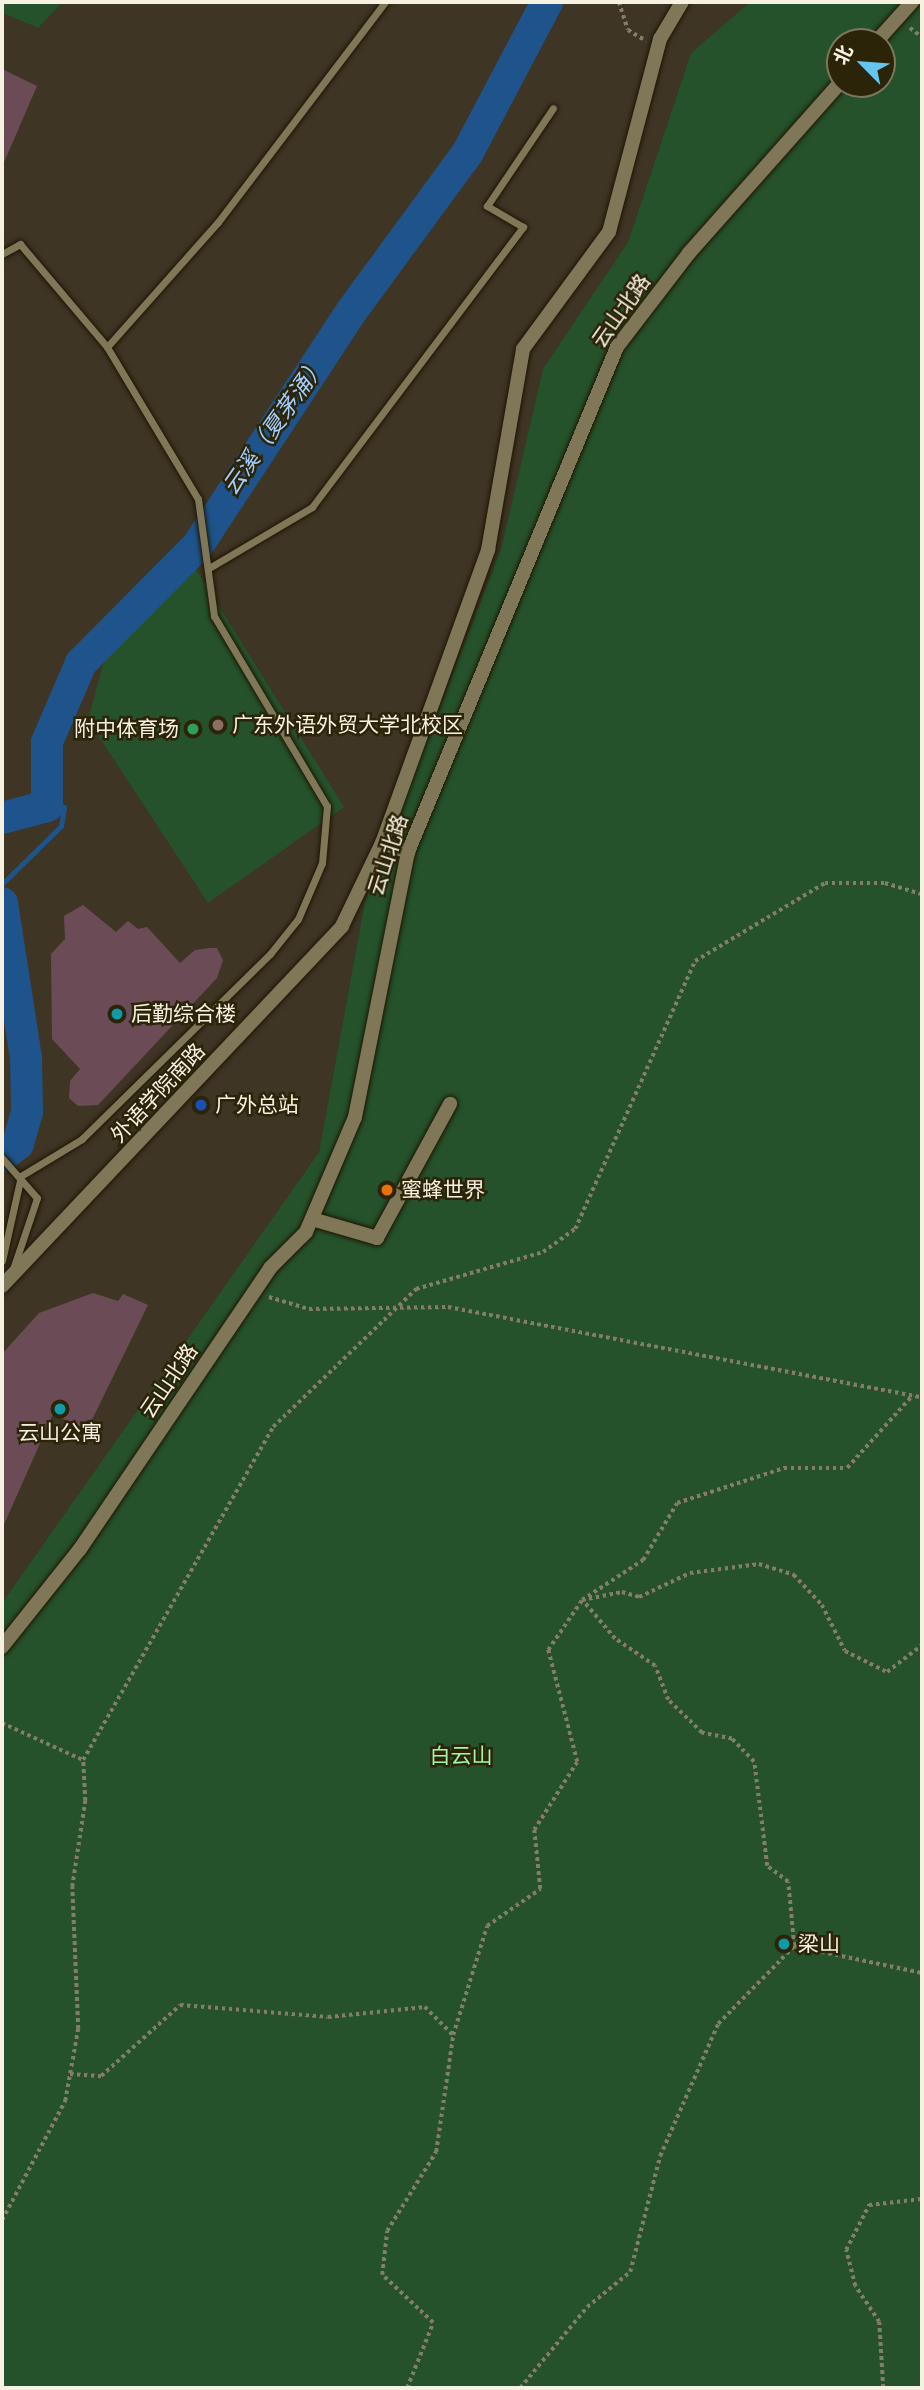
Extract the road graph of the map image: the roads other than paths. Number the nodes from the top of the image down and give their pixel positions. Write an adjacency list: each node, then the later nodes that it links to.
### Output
1 (385, 2): 8 (lane)
2 (682, 2): 10 (street, 外语学院南路)
3 (912, 2): 4 (street)
4 (889, 28)
5 (827, 98): 11 (street, 云山北路)
6 (553, 108): 9 (lane)
7 (2, 254): 8 (lane)
8 (107, 347): 9 (lane)
9 (209, 568): 14 (lane)
10 (382, 842): 11 (street); 17 (street, 外语学院南路)
11 (408, 852): 15 (street, 云山北路)
12 (450, 1104): 15 (street)
13 (2, 1158): 14 (lane)
14 (20, 1176): 16 (lane); 17 (lane)
15 (312, 1219): 18 (street, 云山北路)
16 (2, 1261)
17 (4, 1284)
18 (2, 1647)

